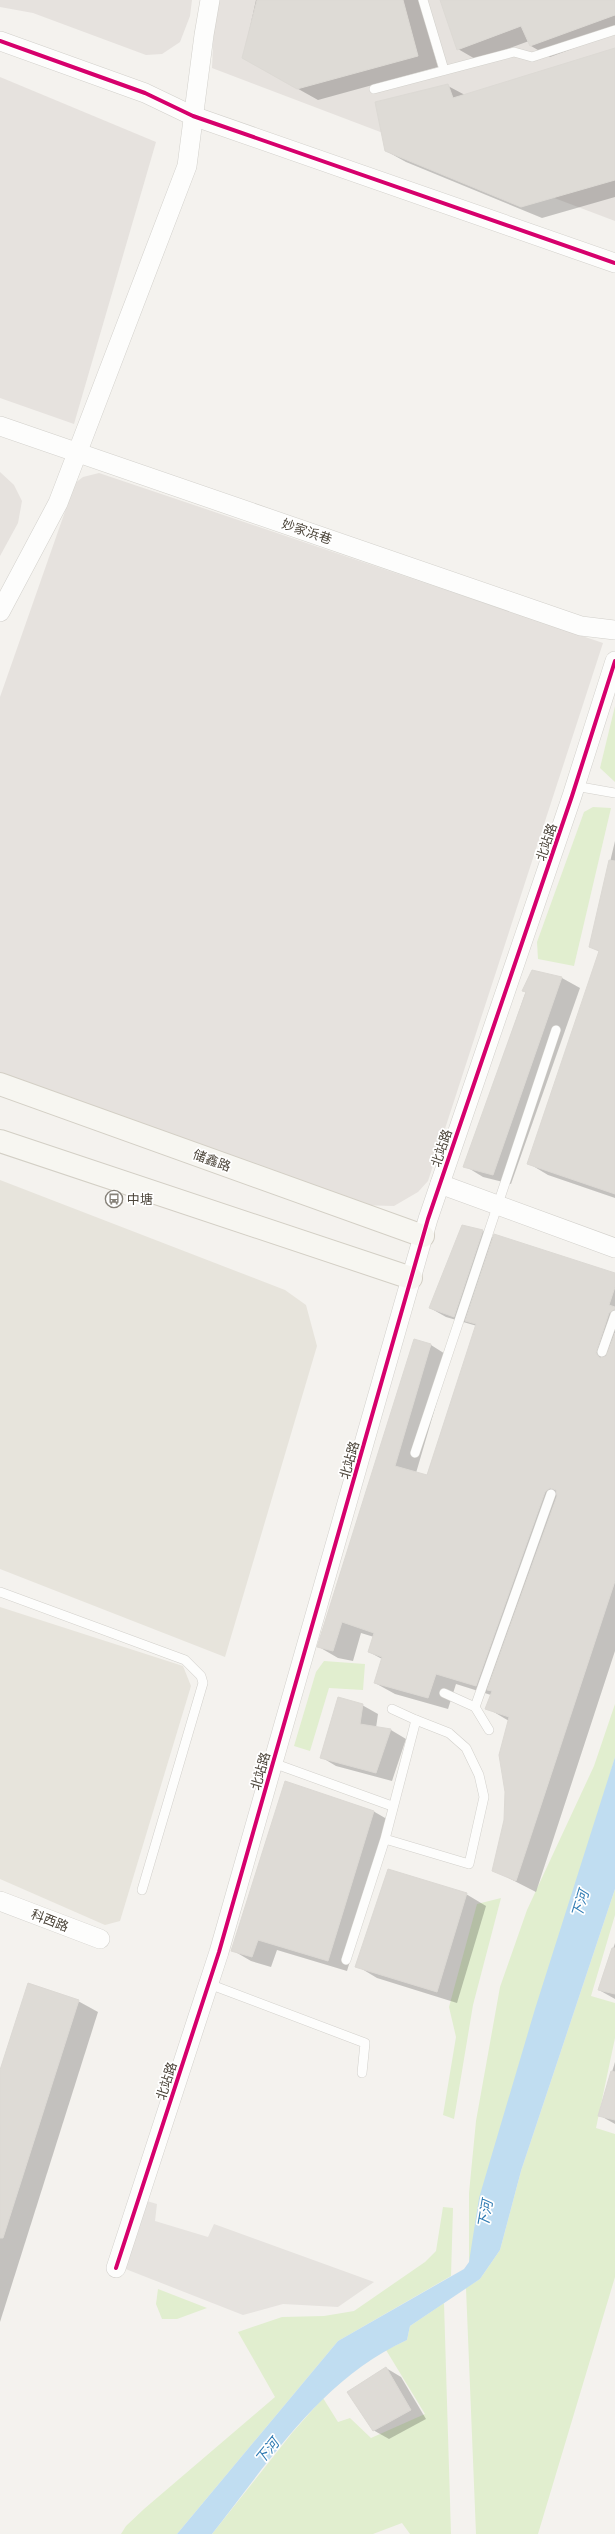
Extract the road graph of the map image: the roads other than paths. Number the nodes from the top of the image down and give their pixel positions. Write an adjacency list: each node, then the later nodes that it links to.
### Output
1 (210, 0): 7 (street)
2 (423, 0): 5 (lane)
3 (615, 30): 5 (lane)
4 (0, 41): 7 (street)
5 (444, 70): 6 (lane)
6 (374, 89)
7 (193, 116): 8 (street); 10 (street)
8 (615, 263)
9 (0, 426): 10 (street, 妙家浜巷)
10 (77, 452): 11 (street); 12 (street, 妙家浜巷)
11 (0, 612)
12 (615, 630)
13 (615, 661): 14 (street, 北站路)
14 (575, 786): 15 (lane); 19 (street, 北站路)
15 (615, 793)
16 (556, 1030): 20 (lane)
17 (0, 1084): 21 (street, 储鑫路)
18 (0, 1141): 23 (street)
19 (440, 1184): 20 (street); 21 (street, 北站路)
20 (499, 1206): 22 (street); 26 (lane)
21 (423, 1236): 23 (street, 北站路)
22 (615, 1248)
23 (411, 1278): 34 (street, 北站路)
24 (615, 1315): 25 (lane)
25 (602, 1352)
26 (415, 1453)
27 (552, 1494): 30 (lane)
28 (0, 1592): 37 (lane)
29 (444, 1693): 30 (lane)
30 (475, 1707): 33 (lane)
31 (392, 1709): 32 (lane)
32 (416, 1720): 35 (lane); 36 (lane)
33 (489, 1730)
34 (273, 1763): 35 (lane); 41 (street, 北站路)
35 (392, 1806): 36 (lane)
36 (386, 1839): 40 (lane)
37 (142, 1890)
38 (0, 1901): 39 (street, 科西路)
39 (100, 1939)
40 (346, 1960)
41 (209, 1984): 42 (lane); 43 (street, 北站路)
42 (362, 2073)
43 (116, 2268)

